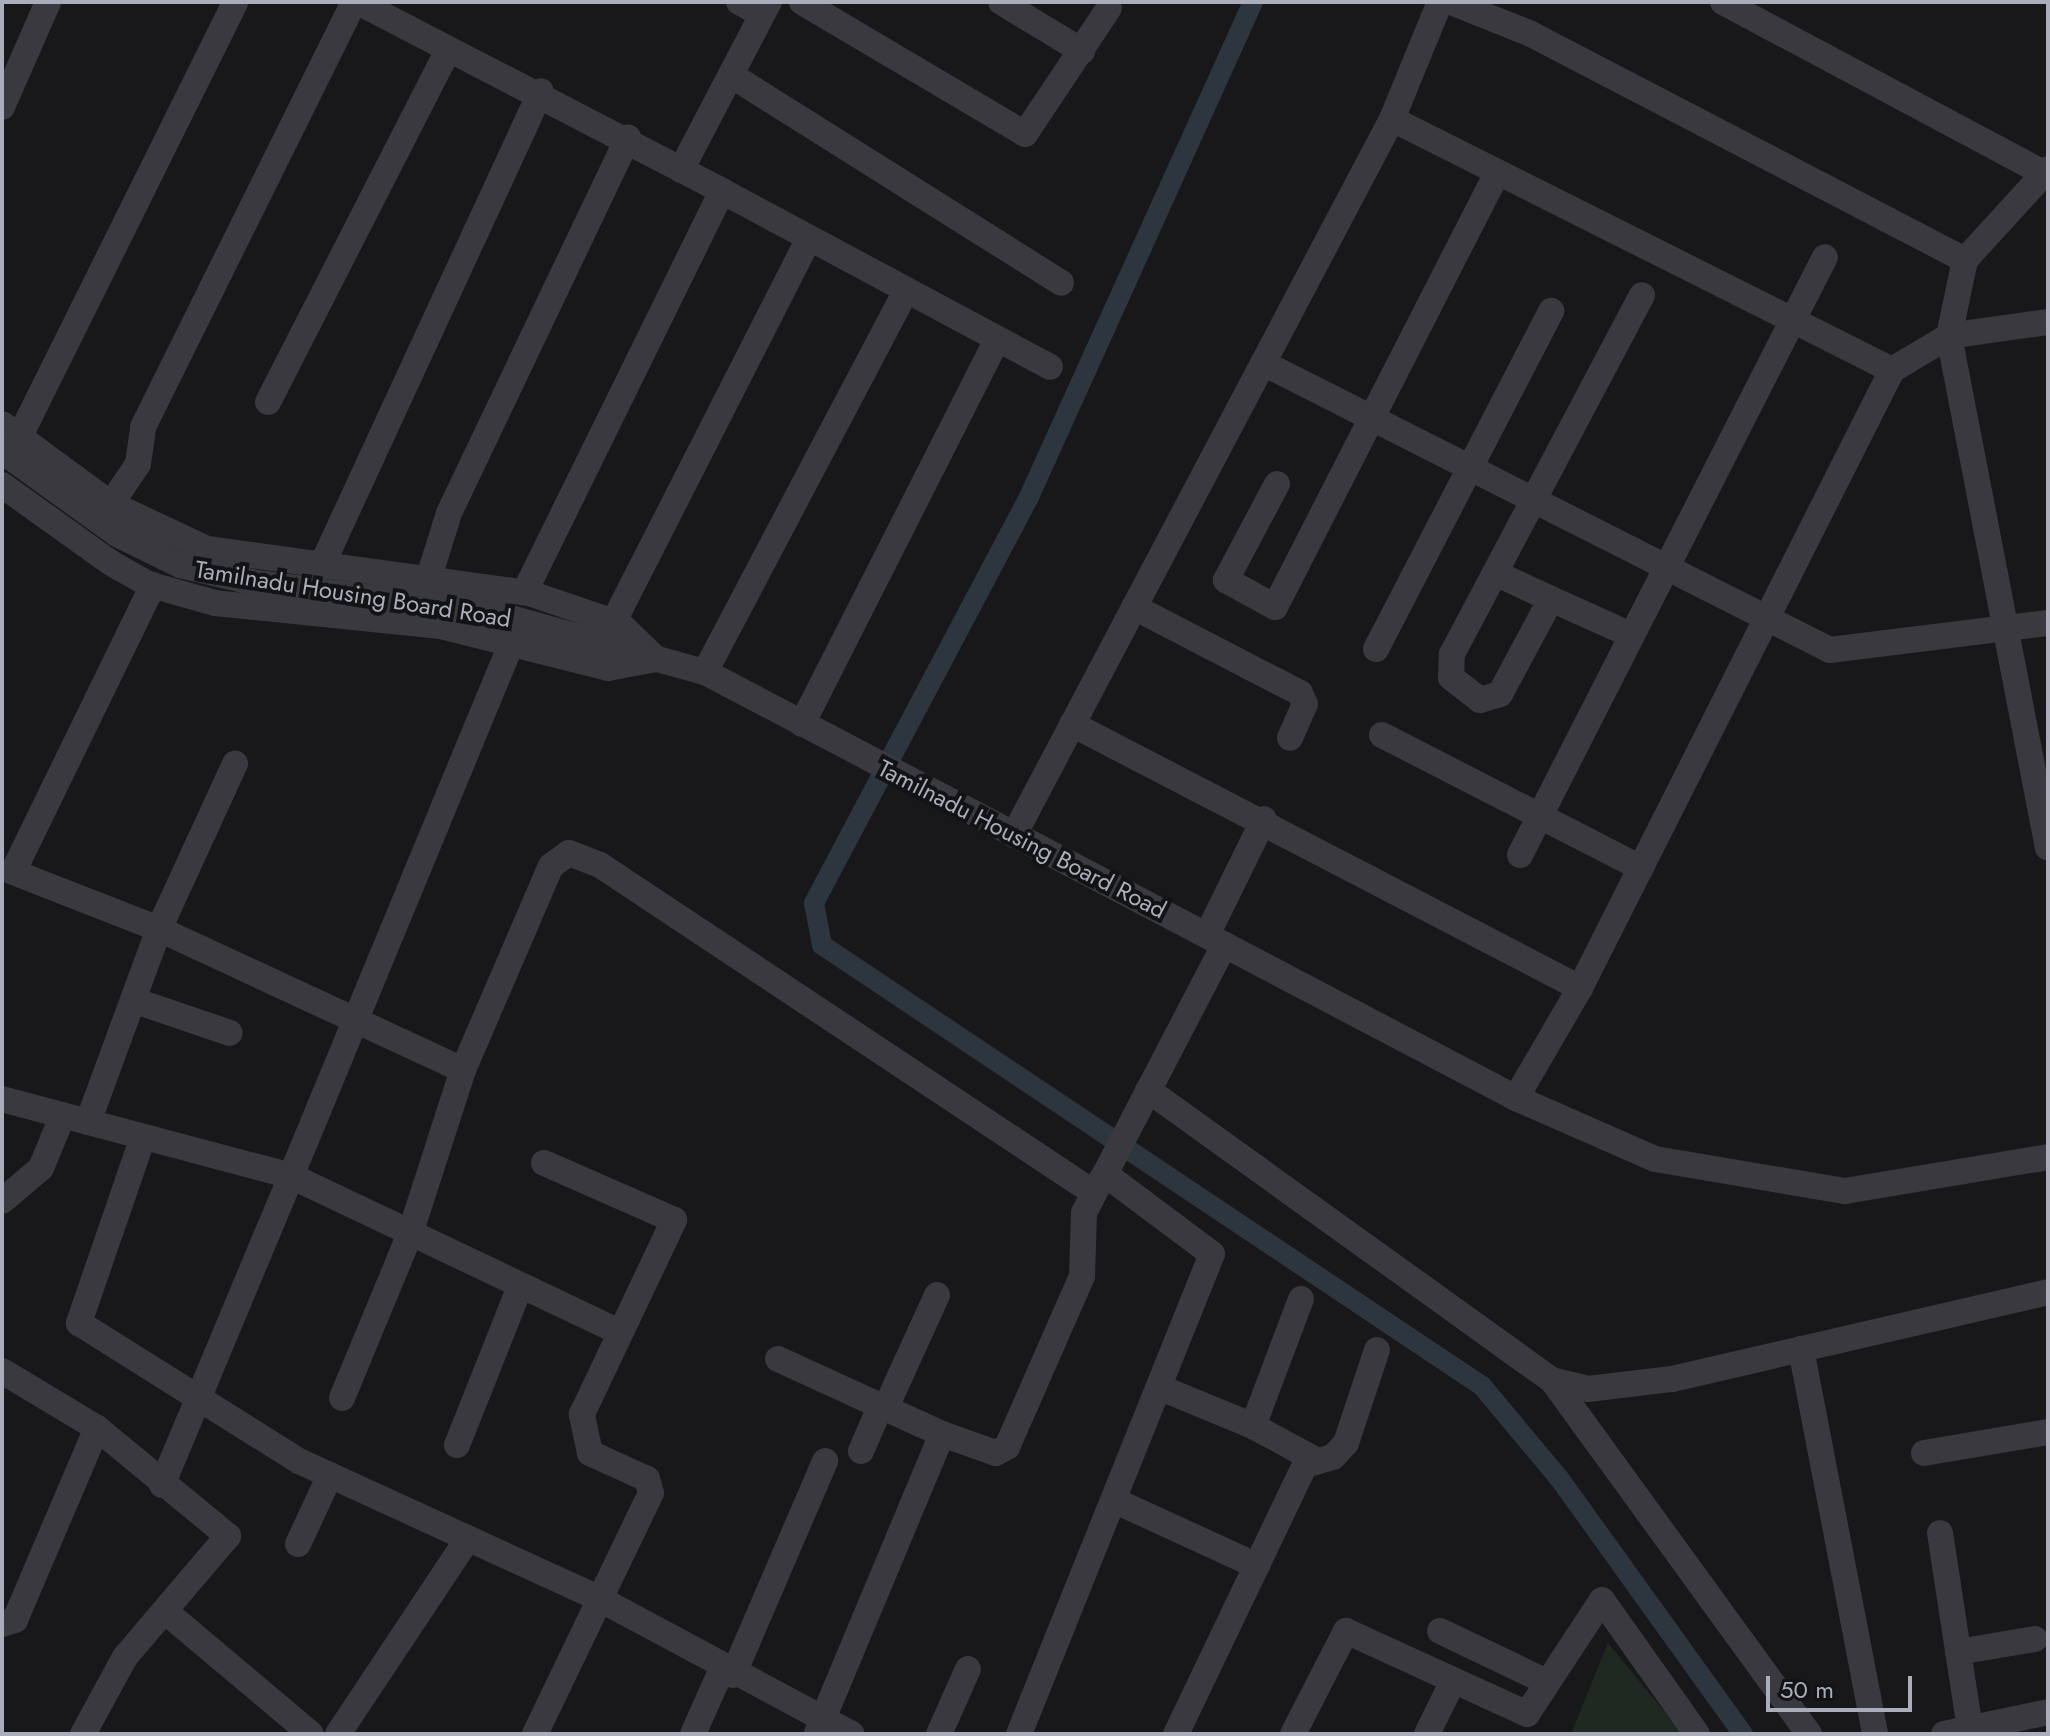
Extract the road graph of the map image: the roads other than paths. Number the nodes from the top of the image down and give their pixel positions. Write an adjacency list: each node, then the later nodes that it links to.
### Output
1 (48, 2): 15 (street)
2 (235, 2): 38 (street)
3 (356, 2): 11 (street); 43 (street)
4 (802, 2): 12 (street)
5 (1001, 2): 12 (street)
6 (1440, 2): 16 (street)
7 (1451, 2): 24 (street)
8 (1723, 2): 19 (street)
9 (756, 6): 13 (street)
10 (1109, 8): 12 (street)
11 (448, 50): 14 (street); 36 (street)
12 (1082, 51)
13 (731, 75): 18 (street); 25 (street)
14 (541, 91): 17 (street); 44 (street)
15 (2, 107)
16 (1392, 119): 20 (street); 33 (street)
17 (628, 137): 18 (street); 47 (street)
18 (681, 170): 21 (street)
19 (2044, 170): 24 (street)
20 (1497, 174): 30 (street); 37 (street)
21 (722, 191): 22 (street); 49 (street)
22 (809, 239): 26 (street); 55 (street)
23 (1825, 257): 30 (street)
24 (1965, 260): 31 (street)
25 (1061, 283)
26 (906, 291): 32 (street); 60 (street)
27 (1642, 295): 42 (street)
28 (1551, 311): 39 (street)
29 (2048, 322): 31 (street)
30 (1792, 325): 35 (street); 45 (street)
31 (1949, 336): 35 (street); 54 (street)
32 (997, 340): 34 (street); 61 (street)
33 (1263, 363): 37 (street); 51 (street)
34 (1050, 367)
35 (1892, 370): 52 (street)
36 (268, 402)
37 (1375, 420): 39 (street); 40 (street)
38 (8, 437): 43 (street); 55 (street, Tamilnadu Housing Board Road)
39 (1471, 471): 42 (street); 58 (street)
40 (1277, 484)
41 (2, 485): 48 (street)
42 (1533, 500): 45 (street); 46 (street)
43 (111, 504): 44 (street)
44 (321, 567): 47 (street)
45 (1666, 568): 52 (street); 56 (street)
46 (1495, 573): 50 (street); 50 (street)
47 (429, 577): 49 (street)
48 (153, 585): 57 (street); 72 (street)
49 (525, 592): 55 (street)
50 (1551, 599): 56 (street)
51 (1134, 607): 62 (street); 64 (street)
52 (1768, 620): 54 (street); 71 (street)
53 (2048, 623): 54 (street)
54 (2003, 632): 69 (street)
55 (608, 633): 59 (street)
56 (1631, 635): 66 (street)
57 (512, 642): 59 (street); 76 (street)
58 (1376, 649)
59 (656, 659): 60 (street, Tamilnadu Housing Board Road)
60 (705, 672): 61 (street, Tamilnadu Housing Board Road)
61 (802, 724): 68 (street, Tamilnadu Housing Board Road)
62 (1072, 724): 67 (street); 68 (street)
63 (1382, 735): 66 (street)
64 (1290, 738)
65 (235, 764): 72 (street)
66 (1538, 818): 70 (street); 71 (street)
67 (1264, 819): 73 (street); 74 (street)
68 (1014, 835): 73 (street, Tamilnadu Housing Board Road)
69 (2048, 848)
70 (1520, 855)
71 (1641, 868): 74 (street)
72 (159, 929): 75 (street); 76 (street)
73 (1216, 940): 79 (street); 80 (street, Tamilnadu Housing Board Road)
74 (1580, 988): 80 (street)
75 (133, 1000): 77 (street); 82 (street)
76 (356, 1021): 78 (street); 86 (street)
77 (230, 1033)
78 (463, 1070): 87 (street); 89 (street)
79 (1148, 1090): 87 (street); 99 (street)
80 (1516, 1098): 84 (street, Tamilnadu Housing Board Road)
81 (2, 1099): 82 (street)
82 (75, 1119): 83 (street); 88 (street)
83 (143, 1137): 86 (street); 102 (street)
84 (2048, 1157)
85 (544, 1163): 94 (street)
86 (291, 1176): 89 (street); 102 (street)
87 (1104, 1176): 100 (street); 107 (street)
88 (2, 1201)
89 (410, 1234): 90 (street); 101 (street)
90 (520, 1287): 94 (street); 108 (street)
91 (2048, 1292): 95 (street)
92 (937, 1295): 103 (street)
93 (1301, 1299): 104 (street)
94 (620, 1332): 120 (street)
95 (1801, 1349): 99 (street); 146 (street)
96 (1377, 1350): 111 (street)
97 (778, 1359): 103 (street)
98 (2, 1371): 105 (street)
99 (1552, 1380): 145 (street)
100 (1161, 1388): 104 (street); 115 (street)
101 (342, 1398)
102 (198, 1401): 113 (street); 114 (street)
103 (883, 1406): 107 (street); 109 (street)
104 (1253, 1426): 111 (street)
105 (97, 1428): 114 (street); 122 (street)
106 (2048, 1432): 110 (street)
107 (942, 1434): 131 (street)
108 (457, 1445)
109 (861, 1451)
110 (1924, 1453)
111 (1312, 1458): 119 (street)
112 (825, 1461): 127 (street)
113 (330, 1475): 117 (street); 118 (street)
114 (162, 1485): 121 (street)
115 (1118, 1502): 119 (street); 140 (street)
116 (1940, 1533): 125 (street)
117 (468, 1538): 120 (street); 135 (street)
118 (298, 1544)
119 (1257, 1566): 141 (street)
120 (596, 1597): 127 (street); 136 (street)
121 (166, 1612): 133 (street); 134 (street)
122 (2, 1624)
123 (1440, 1631): 128 (street)
124 (2035, 1639): 125 (street)
125 (1958, 1652): 132 (street)
126 (968, 1669): 139 (street)
127 (727, 1672): 131 (street); 137 (street)
128 (1547, 1682): 129 (street); 144 (street)
129 (1452, 1683): 142 (street); 143 (street)
130 (2048, 1712): 132 (street)
131 (820, 1726): 138 (street)
132 (1970, 1729): 147 (street)
133 (83, 1734)
134 (311, 1734)
135 (338, 1734)
136 (535, 1734)
137 (693, 1734)
138 (852, 1734)
139 (939, 1734)
140 (1019, 1734)
141 (1176, 1734)
142 (1293, 1734)
143 (1427, 1734)
144 (1697, 1734)
145 (1809, 1734)
146 (1875, 1734)
147 (1944, 1734)

